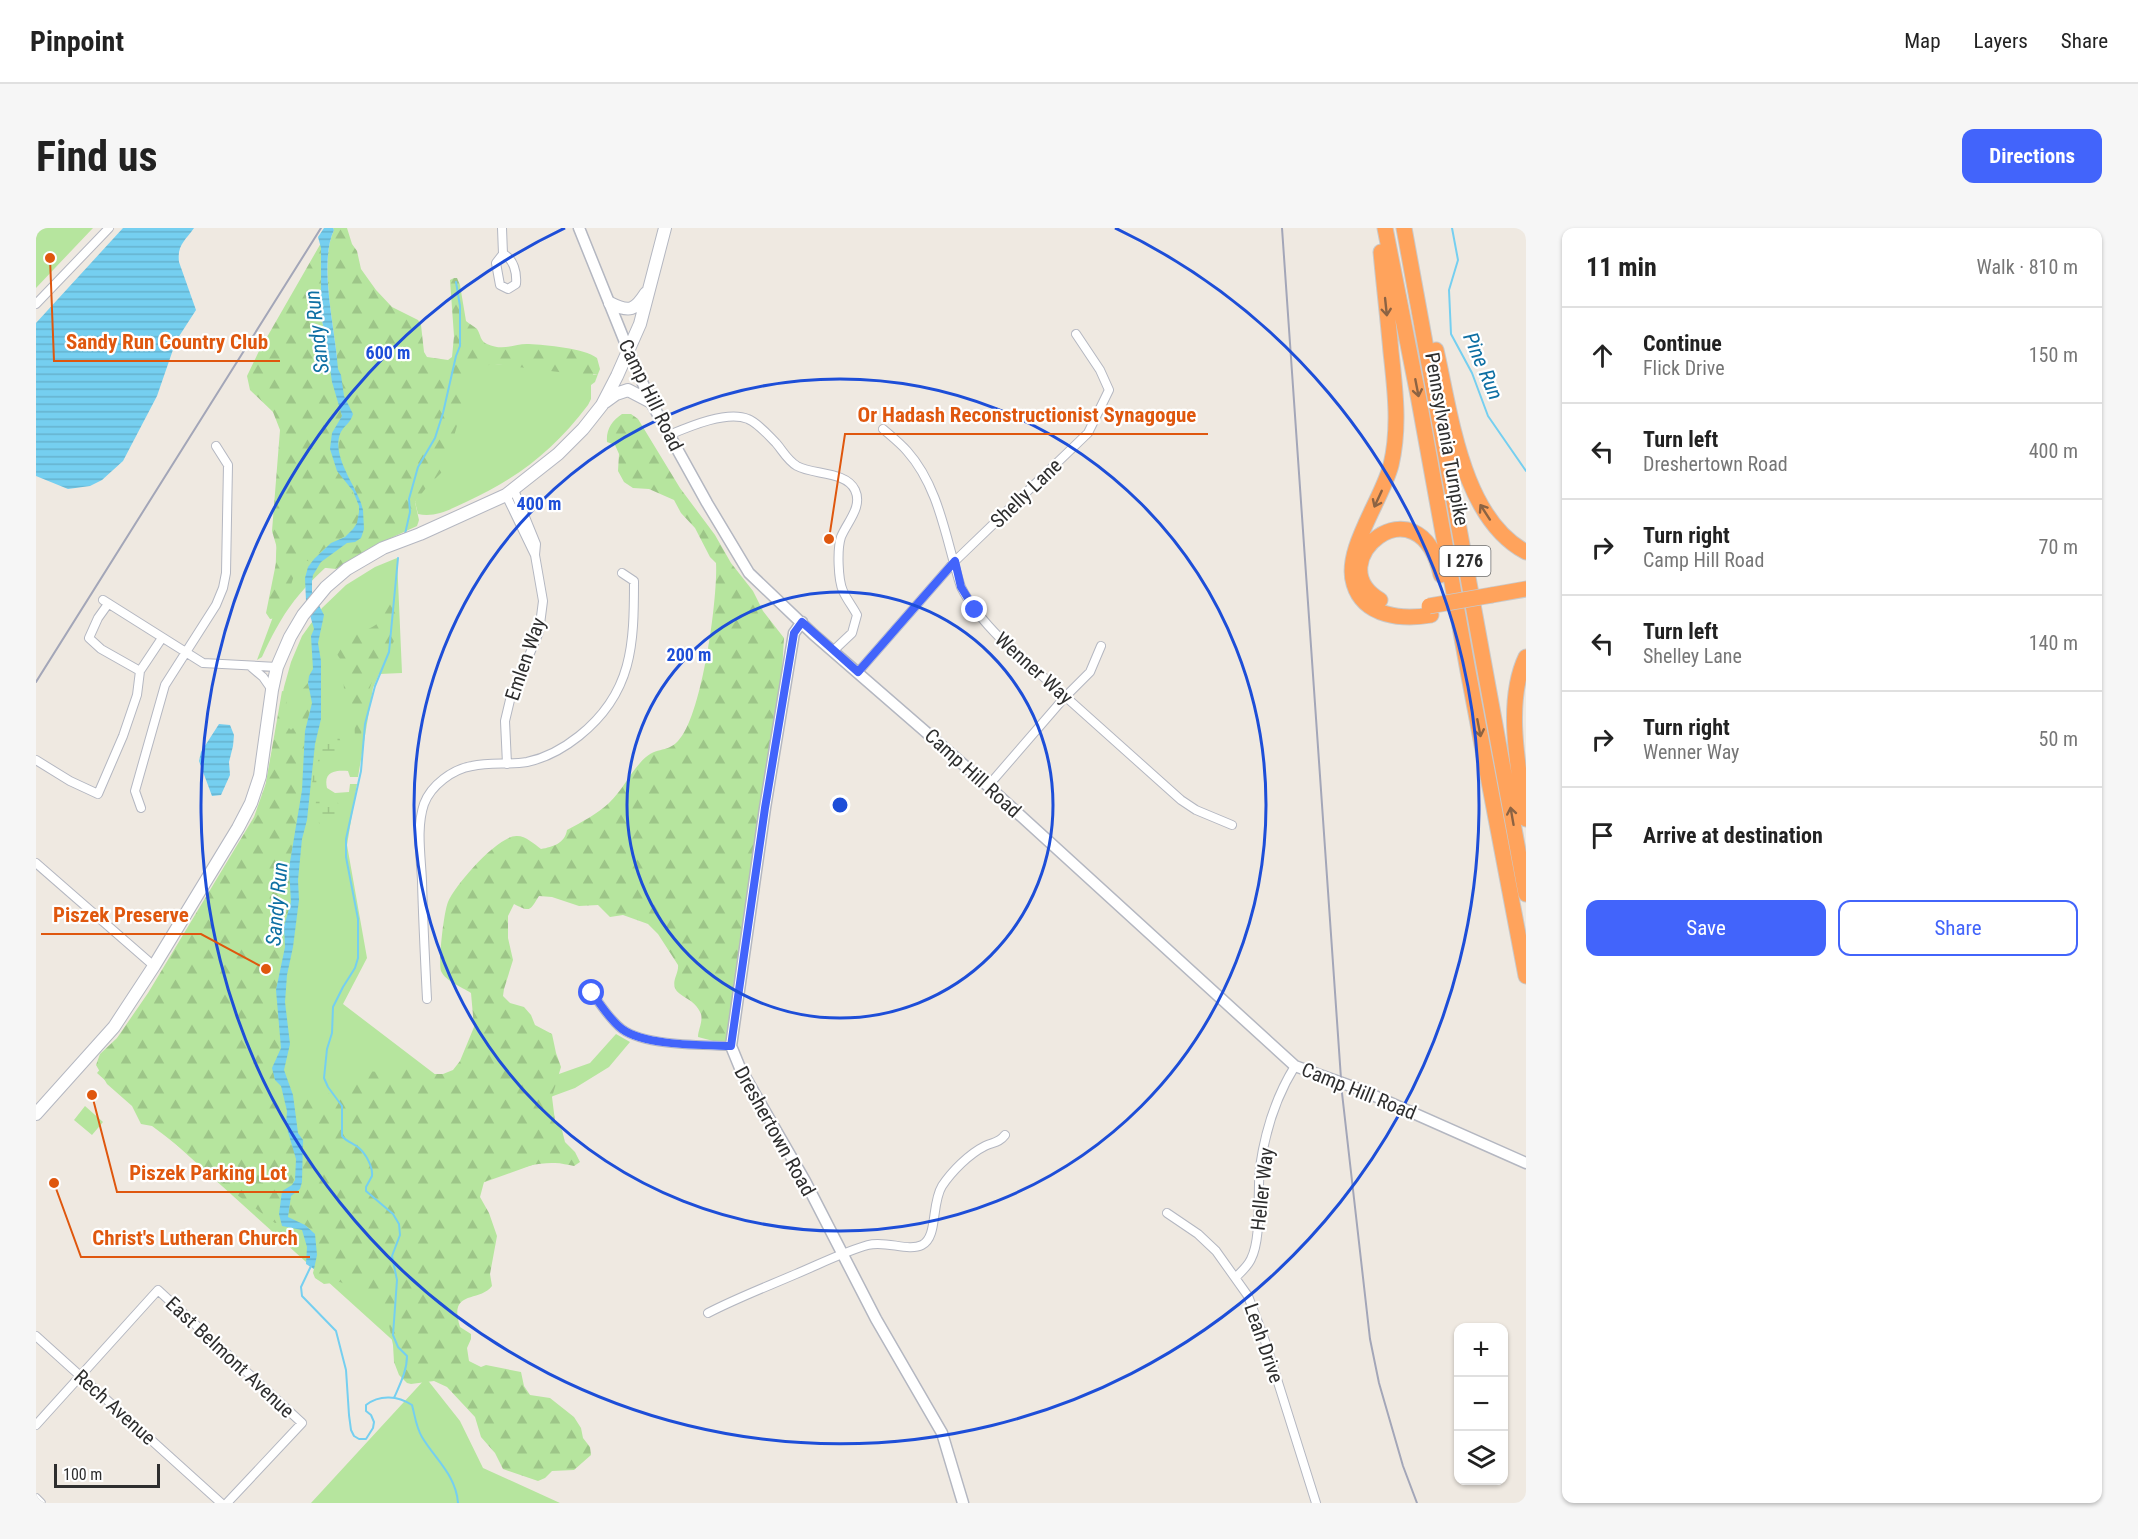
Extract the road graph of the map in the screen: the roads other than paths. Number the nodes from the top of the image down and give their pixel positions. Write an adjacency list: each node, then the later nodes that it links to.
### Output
1 (109, 228): 11 (street)
2 (502, 228): 8 (street)
3 (579, 228): 10 (street, Camp Hill Road)
4 (665, 228): 9 (main road)
5 (1378, 228): 27 (highway, one-way to 27)
6 (1385, 228): 38 (highway, Pennsylvania Turnpike / I 276, one-way to 38)
7 (1405, 228): 20 (highway, one-way to 7); 49 (highway, Pennsylvania Turnpike / I 276, one-way to 7)
8 (503, 254)
9 (651, 287): 10 (main road); 13 (main road)
10 (610, 303): 13 (street, Camp Hill Road)
11 (36, 304)
12 (1076, 334): 21 (street, Shelly Lane)
13 (628, 352): 14 (street, Camp Hill Road); 15 (main road)
14 (651, 402): 15 (main road); 17 (street, Camp Hill Road)
15 (602, 405): 19 (main road)
16 (883, 429): 21 (street, Wenner Way)
17 (669, 435): 26 (street, Camp Hill Road); 32 (street)
18 (216, 446): 33 (street)
19 (510, 493): 36 (main road); 43 (street, Emlen Way)
20 (1526, 552)
21 (955, 561): 39 (street, Shelly Lane); 41 (street, Wenner Way)
22 (621, 573): 43 (street)
23 (1526, 589): 25 (highway)
24 (1526, 597): 25 (highway)
25 (1493, 599): 27 (highway, bridge)
26 (787, 609): 28 (street, Camp Hill Road); 29 (street)
27 (1430, 610): 38 (highway)
28 (802, 622): 29 (street, Dreshertown Road); 32 (street, Camp Hill Road)
29 (794, 633): 54 (street, Dreshertown Road)
30 (162, 638): 33 (street); 37 (street); 37 (street)
31 (1101, 646): 41 (street)
32 (833, 651): 39 (street, Camp Hill Road)
33 (186, 653): 35 (street); 45 (street)
34 (1526, 657): 46 (highway)
35 (249, 666): 36 (street); 40 (street)
36 (277, 667): 40 (main road)
37 (140, 671): 42 (street)
38 (1468, 671): 51 (highway, Pennsylvania Turnpike / I 276, one-way to 51)
39 (858, 672): 44 (street, Camp Hill Road)
40 (272, 690): 50 (main road)
41 (1065, 697): 44 (street); 47 (street, Wenner Way)
42 (36, 760)
43 (507, 764): 53 (street)
44 (988, 786): 55 (street, Camp Hill Road)
45 (141, 808)
46 (1526, 819)
47 (1232, 825)
48 (36, 863): 50 (street)
49 (1526, 894)
50 (154, 966): 56 (main road)
51 (1526, 976)
52 (592, 993): 54 (street)
53 (427, 999)
54 (731, 1046): 60 (street, Dreshertown Road)
55 (1295, 1066): 58 (street, Camp Hill Road); 61 (street, Heller Way)
56 (36, 1114)
57 (1005, 1135): 60 (street)
58 (1526, 1163)
59 (1167, 1213): 61 (street, Leah Drive)
60 (841, 1254): 62 (street); 70 (street, Dreshertown Road)
61 (1236, 1277): 71 (street, Leah Drive)
62 (708, 1313)
63 (36, 1336): 64 (street, Rech Avenue)
64 (81, 1377): 65 (street); 68 (street, Rech Avenue); 69 (street, East Belmont Avenue)
65 (36, 1425)
66 (36, 1498): 67 (street)
67 (41, 1503)
68 (220, 1503)
69 (227, 1503)
70 (963, 1503)
71 (1316, 1503)

